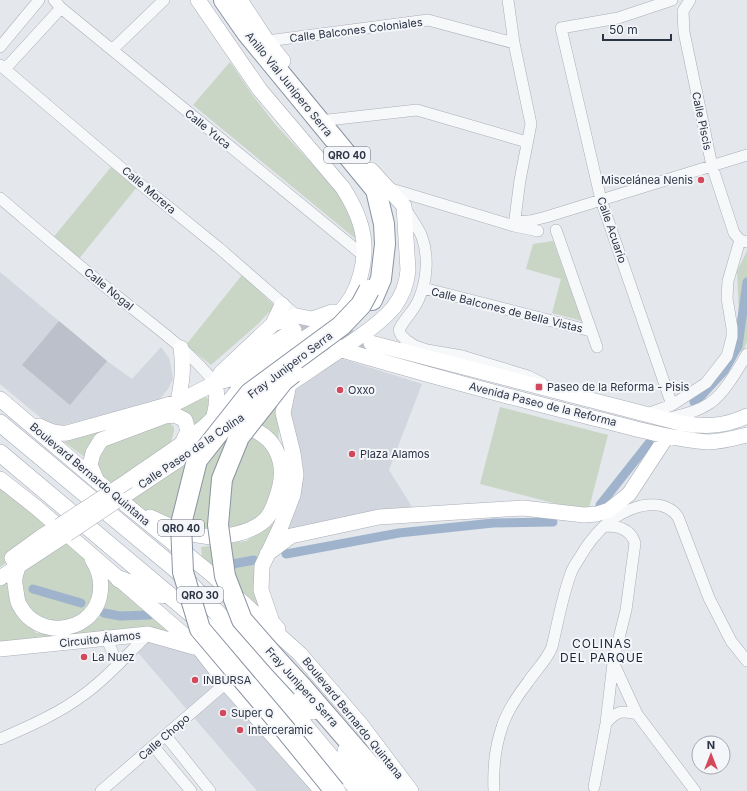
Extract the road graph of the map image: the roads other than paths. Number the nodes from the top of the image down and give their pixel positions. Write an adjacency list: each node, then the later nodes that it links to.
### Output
1 (39, 0): 13 (street)
2 (164, 0): 14 (street)
3 (198, 0): 28 (street)
4 (209, 0): 10 (highway, Anillo Vial Junípero Serra / QRO 40)
5 (508, 0): 12 (street)
6 (672, 0): 22 (street, Calle Acuario)
7 (690, 0): 19 (street, Calle Piscis)
8 (230, 3): 10 (highway, Anillo Vial Junípero Serra / QRO 40)
9 (58, 4): 14 (street, Calle Yuca); 15 (street)
10 (247, 34): 11 (street); 30 (highway, Anillo Vial Junípero Serra / QRO 40)
11 (267, 41): 12 (street, Calle Balcones Coloniales); 16 (street)
12 (514, 43): 17 (street)
13 (0, 47)
14 (112, 50): 28 (street, Calle Yuca)
15 (3, 67): 32 (street, Calle Morera)
16 (328, 120): 17 (street); 20 (street)
17 (527, 142): 24 (street)
18 (747, 155): 19 (street)
19 (712, 166): 22 (street); 27 (street, Calle Piscis)
20 (388, 188): 23 (street); 24 (street)
21 (0, 198): 40 (street, Calle Nogal)
22 (601, 200): 24 (street); 49 (street, Calle Acuario)
23 (404, 206): 29 (street); 33 (street)
24 (514, 224): 26 (street)
25 (556, 230): 37 (street)
26 (538, 231)
27 (745, 239): 49 (street, Calle Piscis)
28 (364, 256): 31 (street)
29 (423, 288): 37 (street, Calle Balcones de Bella Vistas); 46 (street)
30 (370, 295): 94 (highway, Fray Junipero Serra / QRO 40, bridge); 97 (highway, Fray Junipero Serra / QRO 40, bridge)
31 (350, 300): 33 (street); 34 (street); 36 (street, Calle Paseo de la Colina); 41 (street)
32 (282, 304): 34 (street, Calle Morera); 35 (street)
33 (380, 322): 41 (street, Calle Paseo de la Colina)
34 (295, 323): 35 (street); 36 (street); 43 (street)
35 (273, 324): 44 (street)
36 (315, 331): 52 (street, Calle Paseo de la Colina); 57 (street)
37 (591, 331): 39 (street)
38 (371, 343): 46 (street, Avenida Paseo de la Reforma)
39 (597, 347)
40 (181, 348): 44 (street, Calle Nogal); 48 (street)
41 (342, 350): 45 (street, Calle Paseo de la Colina); 50 (street, Avenida Paseo de la Reforma)
42 (747, 354): 55 (street)
43 (234, 378): 44 (street); 52 (street)
44 (215, 383): 48 (street); 52 (street)
45 (289, 384): 57 (street, Calle Paseo de la Colina); 69 (street)
46 (565, 394): 50 (street); 51 (street, Avenida Paseo de la Reforma)
47 (0, 399): 54 (street, Boulevard Bernardo Quintana)
48 (178, 402): 54 (street)
49 (672, 406): 51 (street, Calle Piscis)
50 (574, 413): 55 (street); 59 (street, Avenida Paseo de la Reforma)
51 (647, 414): 55 (street, Avenida Paseo de la Reforma)
52 (214, 416): 60 (street, Calle Paseo de la Colina)
53 (747, 416): 55 (street, Avenida Paseo de la Reforma)
54 (24, 418): 63 (street, Boulevard Bernardo Quintana)
55 (666, 419)
56 (0, 423): 96 (main road, Boulevard Bernardo Quintana / QRO 30)
57 (230, 425): 64 (street, Calle Paseo de la Colina); 65 (street)
58 (747, 435): 59 (street, Avenida Paseo de la Reforma)
59 (667, 436): 69 (street)
60 (182, 443): 63 (street); 64 (street, Calle Paseo de la Colina)
61 (0, 453): 74 (main road, QRO 30)
62 (1, 480): 68 (street)
63 (98, 482): 65 (street, Boulevard Bernardo Quintana)
64 (131, 485): 67 (street, Calle Paseo de la Colina, bridge)
65 (129, 507): 79 (street, Boulevard Bernardo Quintana)
66 (604, 526): 80 (street); 81 (street); 99 (street)
67 (60, 532): 70 (street, Calle Paseo de la Colina); 71 (street, Calle Paseo de la Colina)
68 (87, 551): 70 (street); 73 (street)
69 (267, 554): 79 (street)
70 (19, 564): 72 (street, Calle Paseo de la Colina)
71 (0, 567)
72 (0, 578)
73 (120, 579): 74 (main road); 77 (street)
74 (176, 601): 95 (main road, QRO 30)
75 (148, 634): 76 (street, Circuito Álamos); 77 (street, Circuito Álamos); 82 (street)
76 (106, 637): 78 (street, Circuito Álamos); 82 (street)
77 (198, 648): 83 (street)
78 (0, 649)
79 (300, 654): 98 (street, Boulevard Bernardo Quintana)
80 (747, 661)
81 (613, 662): 84 (street); 85 (street)
82 (118, 665): 87 (street)
83 (226, 683): 86 (street, Calle Chopo); 93 (street)
84 (637, 714): 85 (street); 100 (street)
85 (606, 723): 89 (street)
86 (166, 736): 88 (street, Calle Chopo); 92 (street)
87 (0, 739)
88 (154, 747): 90 (street, Calle Chopo); 91 (street)
89 (594, 787)
90 (101, 791)
91 (191, 791)
92 (210, 791)
93 (322, 791)
94 (335, 791)
95 (359, 791)
96 (376, 791)
97 (392, 791)
98 (411, 791)
99 (494, 791)
100 (696, 791)

